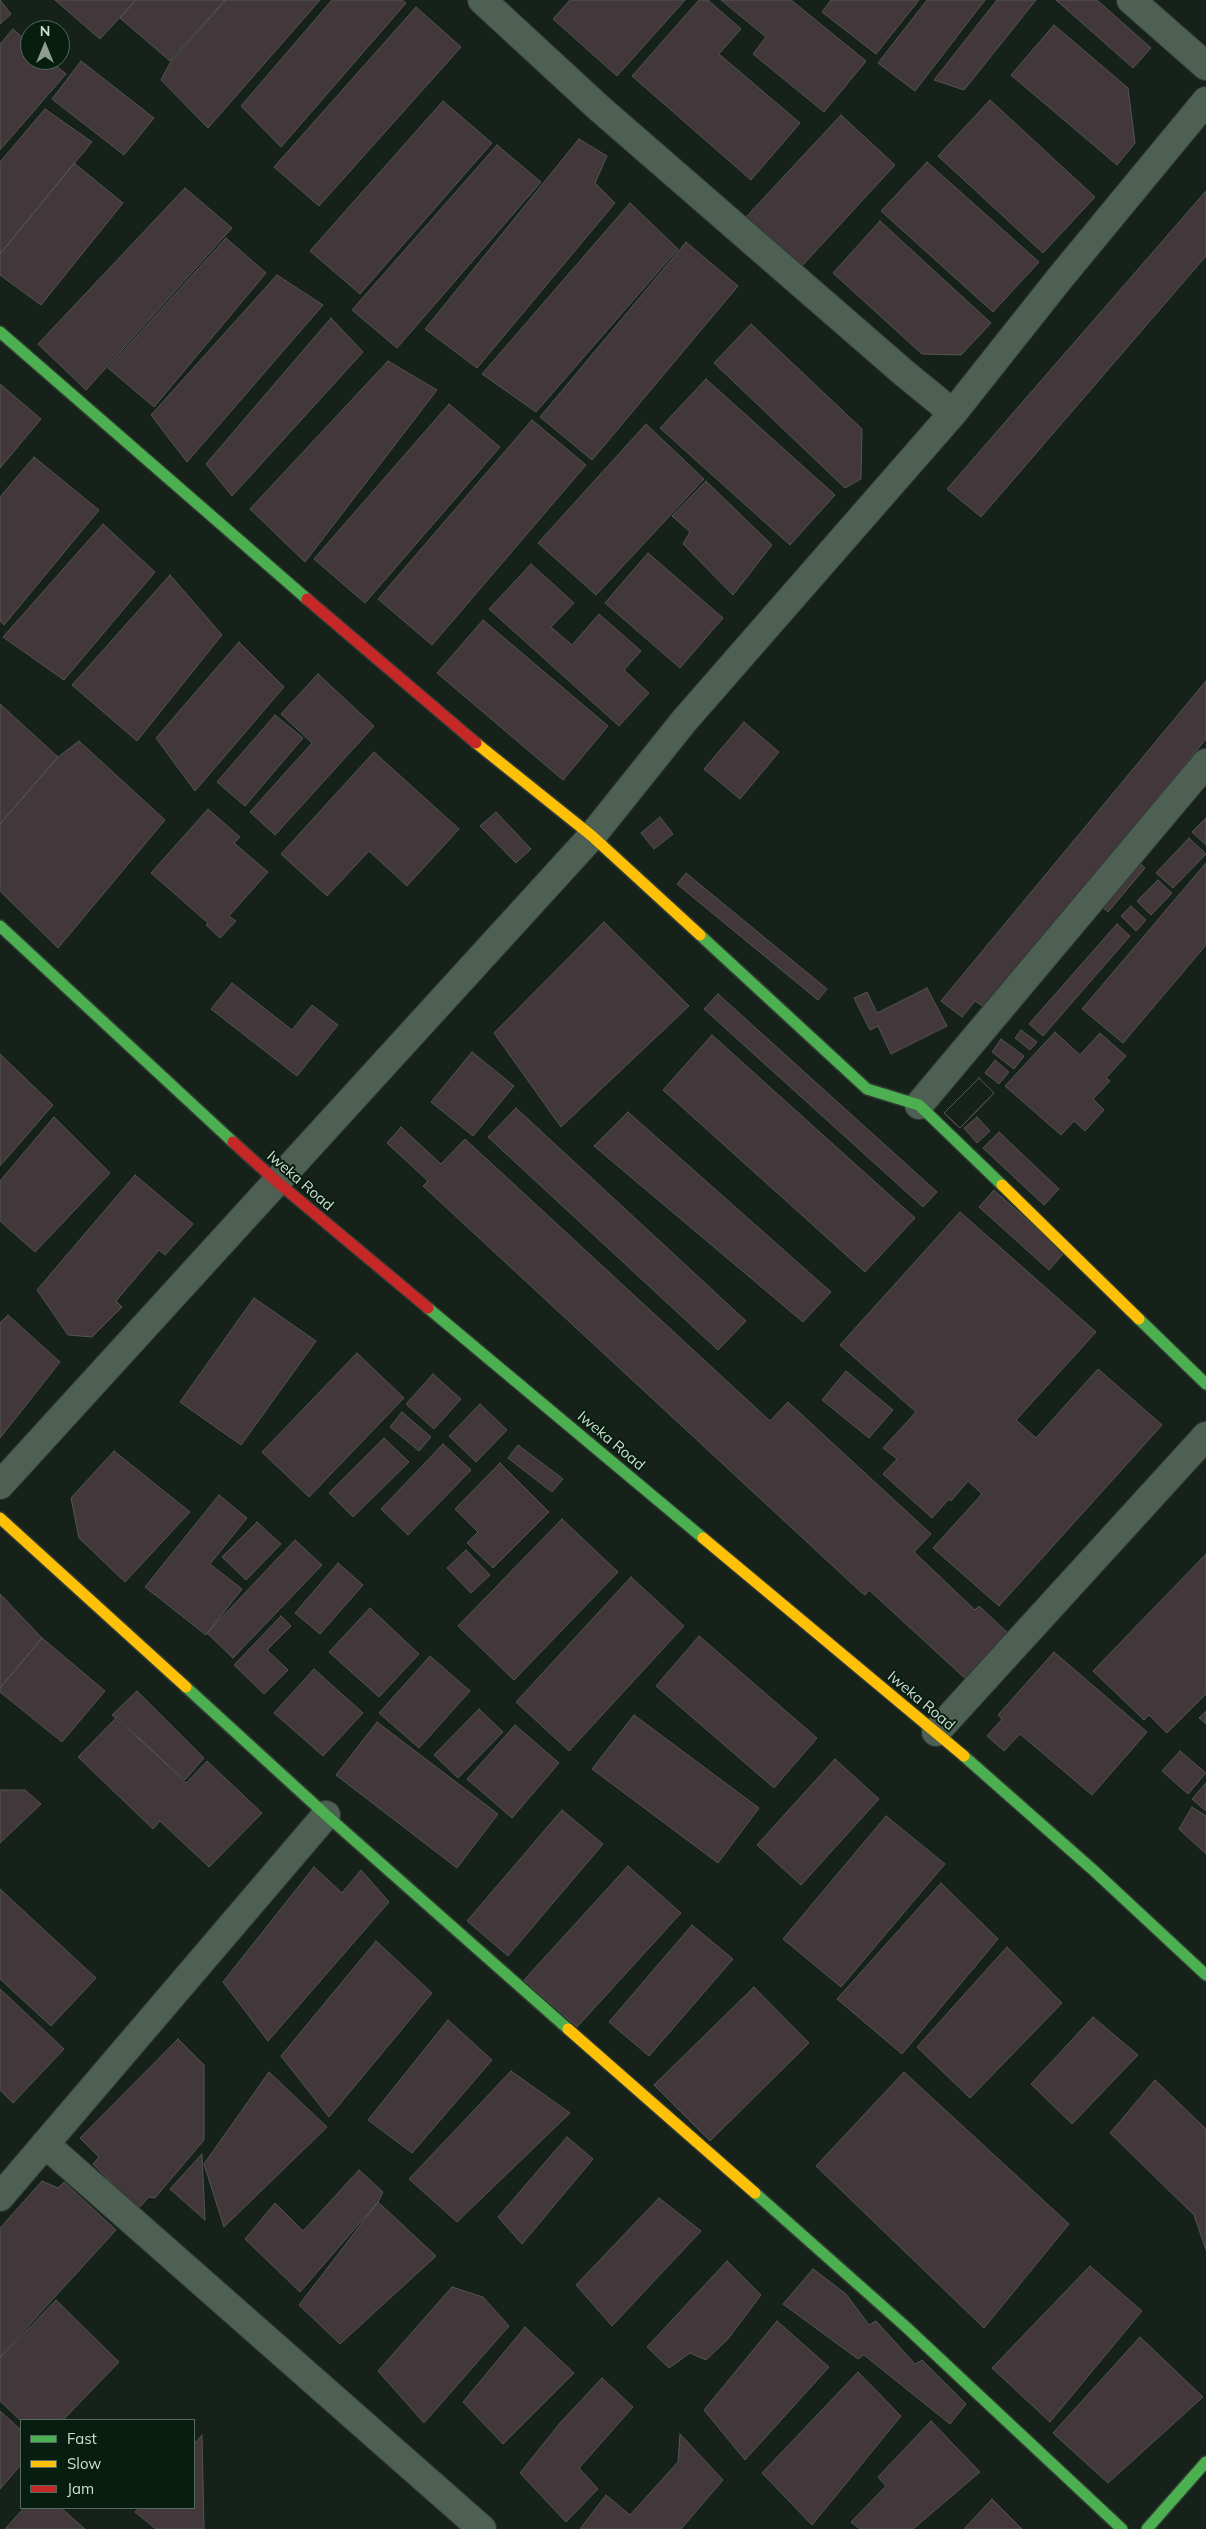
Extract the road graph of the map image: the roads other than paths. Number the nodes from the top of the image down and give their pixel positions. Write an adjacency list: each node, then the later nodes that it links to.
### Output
1 (482, 0): 6 (street)
2 (1131, 0): 3 (street)
3 (1206, 66)
4 (1206, 101): 6 (street)
5 (0, 332): 8 (street)
6 (953, 413): 8 (street)
7 (1206, 763): 10 (street)
8 (592, 836): 10 (street); 11 (street)
9 (0, 926): 11 (street, Iweka Road)
10 (919, 1105): 12 (street)
11 (276, 1181): 14 (street); 16 (street, Iweka Road)
12 (1206, 1384)
13 (1206, 1436): 16 (street)
14 (0, 1485)
15 (0, 1518): 17 (street)
16 (936, 1732): 18 (street, Iweka Road)
17 (326, 1815): 19 (street); 23 (street)
18 (1206, 1975)
19 (45, 2144): 20 (street); 22 (street)
20 (0, 2197)
21 (1206, 2462): 24 (street)
22 (482, 2529)
23 (1122, 2529)
24 (1147, 2529)

